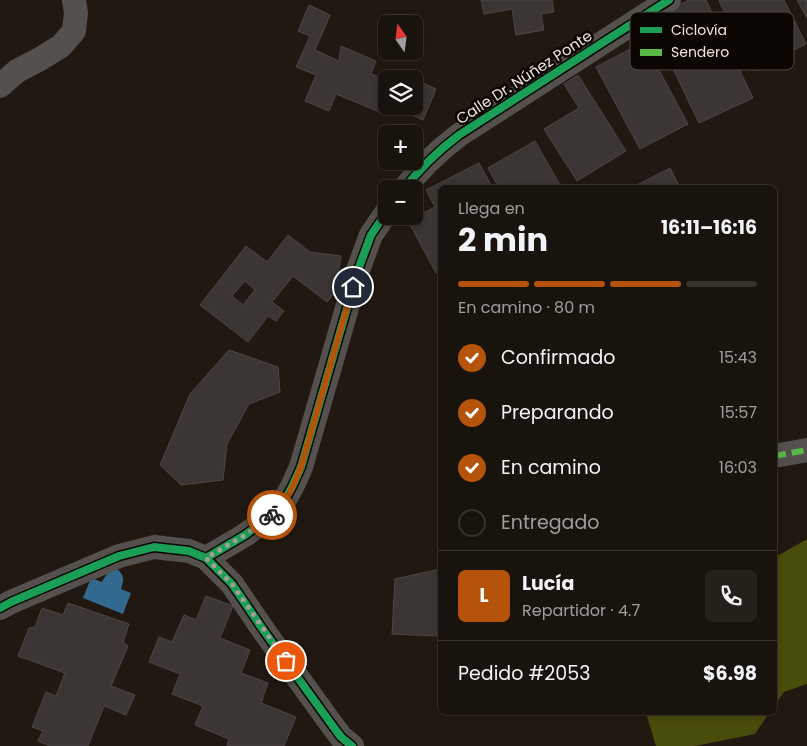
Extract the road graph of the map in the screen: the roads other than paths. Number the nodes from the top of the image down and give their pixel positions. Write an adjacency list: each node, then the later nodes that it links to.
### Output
1 (74, 0): 5 (street)
2 (669, 0): 3 (street, Calle Dr. Núñez Ponte)
3 (650, 12)
4 (630, 25): 6 (street, Calle Dr. Núñez Ponte)
5 (0, 86)
6 (412, 180)
7 (378, 225): 10 (street)
8 (807, 450): 9 (street)
9 (777, 455)
10 (206, 558): 11 (street); 12 (street)
11 (0, 608)
12 (352, 746)

